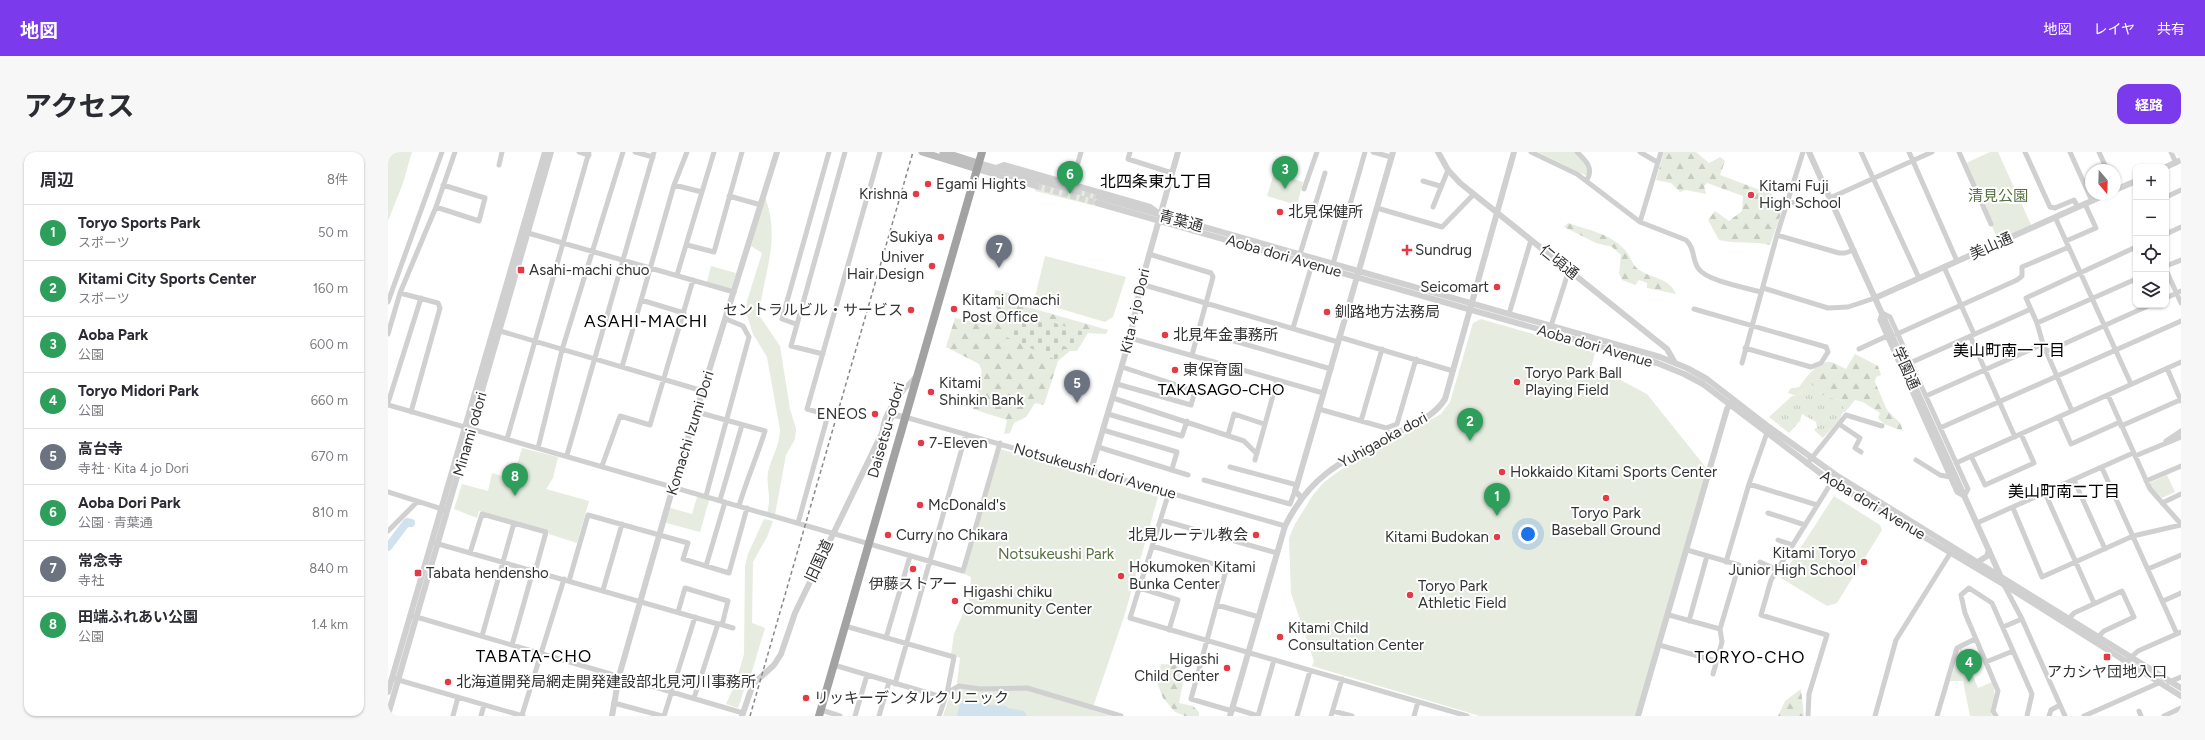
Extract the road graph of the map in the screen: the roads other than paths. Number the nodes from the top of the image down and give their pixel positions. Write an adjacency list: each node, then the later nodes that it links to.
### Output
1 (442, 152): 126 (street)
2 (455, 152): 59 (street)
3 (502, 152): 48 (street)
4 (545, 152): 144 (street, Minami odori)
5 (551, 152): 88 (street, Minami odori)
6 (579, 152): 41 (street)
7 (623, 152): 97 (street)
8 (635, 152): 42 (street)
9 (687, 152): 60 (street)
10 (714, 152): 67 (street)
11 (742, 152): 70 (street)
12 (777, 152): 76 (street, Komachi Izumi Dori)
13 (829, 152): 140 (street)
14 (845, 152): 140 (street)
15 (880, 152): 161 (street)
16 (922, 152): 49 (main road)
17 (943, 152): 49 (main road)
18 (982, 152): 49 (highway, Daisetsu-odori)
19 (1081, 152): 58 (street)
20 (1130, 152): 52 (street)
21 (1178, 152): 52 (street, Kita 4 jo Dori)
22 (1318, 152): 64 (street)
23 (1365, 152): 104 (street)
24 (1373, 152): 43 (street)
25 (1438, 152): 51 (street, 仁頃通)
26 (1514, 152): 82 (street, Yuhigaoka dori)
27 (1531, 152): 56 (street)
28 (1578, 152): 56 (street)
29 (1640, 152): 45 (street)
30 (1660, 152): 45 (street)
31 (1803, 152): 73 (street)
32 (1809, 152): 71 (street, 学園通)
33 (1861, 152): 54 (street)
34 (1909, 152): 44 (street)
35 (1932, 152): 44 (street)
36 (1959, 152): 86 (street)
37 (2026, 152): 80 (street)
38 (2070, 152): 74 (street)
39 (2099, 152): 47 (street)
40 (2171, 152): 46 (street)
41 (589, 154): 92 (street)
42 (654, 154): 100 (street)
43 (1392, 155): 81 (street)
44 (1913, 161): 54 (street); 103 (street)
45 (1657, 162): 85 (street)
46 (2178, 162)
47 (2104, 164)
48 (499, 165)
49 (978, 166): 50 (street); 61 (street); 176 (highway, Daisetsu-odori)
50 (996, 168): 58 (street); 66 (street)
51 (1448, 170): 62 (street); 68 (street, 仁頃通)
52 (1172, 172): 84 (street, Kita 4 jo Dori)
53 (1325, 173): 99 (street)
54 (1873, 179): 71 (street); 113 (street)
55 (1423, 180): 62 (street)
56 (1587, 180): 85 (street)
57 (2133, 182): 63 (street)
58 (1072, 184): 84 (street)
59 (443, 185): 77 (street); 77 (street)
60 (674, 185): 67 (street); 107 (street)
61 (1036, 186)
62 (1440, 186): 78 (street)
63 (2121, 187)
64 (1304, 188)
65 (2181, 190): 69 (street)
66 (1076, 191)
67 (702, 192): 94 (street)
68 (1474, 194): 81 (street); 82 (street, 仁頃通)
69 (2169, 195)
70 (729, 196): 76 (street); 94 (street)
71 (1830, 198): 96 (street, 学園通)
72 (1098, 200): 84 (street, Aoba dori Avenue)
73 (1787, 201): 79 (street); 90 (street)
74 (2092, 201): 75 (street, 美山通)
75 (2086, 204): 80 (street, 美山通); 93 (street)
76 (761, 206): 118 (street, Komachi Izumi Dori)
77 (436, 207): 120 (street)
78 (1433, 207)
79 (1809, 207)
80 (2078, 207): 83 (street, 美山通)
81 (1377, 208): 111 (street)
82 (1497, 212): 91 (street, 仁頃通); 130 (street, Yuhigaoka dori)
83 (2055, 217): 93 (street); 103 (street, 美山通)
84 (1160, 218): 98 (street, Kita 4 jo Dori); 99 (street, 青葉通); 102 (street, Aoba dori Avenue)
85 (1640, 222): 117 (street)
86 (1991, 224)
87 (2181, 227): 89 (street)
88 (528, 233): 92 (street); 144 (street, Minami odori)
89 (2169, 233)
90 (1777, 235): 96 (street); 117 (street)
91 (1531, 240): 108 (street, 仁頃通); 136 (street)
92 (563, 243): 97 (street); 153 (street)
93 (2067, 244): 110 (street); 129 (street)
94 (687, 245): 112 (street)
95 (2133, 248): 110 (street)
96 (1854, 250): 123 (street, 学園通)
97 (594, 252): 100 (street); 158 (street)
98 (1149, 254): 116 (street, Kita 4 jo Dori); 128 (street)
99 (1300, 254): 102 (street, 青葉通)
100 (623, 260): 107 (street); 163 (street)
101 (2181, 260): 105 (street)
102 (1313, 261): 104 (street, 青葉通); 111 (street, Aoba dori Avenue); 143 (street)
103 (1957, 261): 106 (street, 美山通)
104 (1332, 264): 111 (street, Aoba dori Avenue)
105 (2169, 265)
106 (1944, 267): 113 (street, 美山通); 129 (street)
107 (650, 268): 112 (street); 125 (street)
108 (1569, 270): 145 (street); 168 (street, 仁頃通)
109 (2167, 272): 119 (street)
110 (2080, 273): 124 (street); 133 (street)
111 (1358, 274): 130 (street, Aoba dori Avenue); 152 (street)
112 (677, 276): 114 (street)
113 (1919, 278): 123 (street, 美山通)
114 (693, 280): 118 (street); 134 (street)
115 (2133, 281): 124 (street)
116 (1141, 284): 128 (street); 151 (street, Kita 4 jo Dori)
117 (1762, 290): 123 (street); 142 (street)
118 (734, 292): 137 (street, Komachi Izumi Dori)
119 (2179, 292): 121 (street); 127 (street)
120 (400, 293): 122 (street); 147 (street)
121 (2169, 297)
122 (421, 298): 190 (street); 193 (street)
123 (1875, 298): 135 (street, 学園通)
124 (2092, 299): 139 (street); 141 (street)
125 (641, 300): 134 (street); 169 (street)
126 (388, 302)
127 (2181, 303)
128 (1206, 304): 143 (street); 146 (street)
129 (1961, 305): 148 (street); 149 (street)
130 (1471, 306): 136 (street, Aoba dori Avenue); 145 (street, Aoba dori Avenue); 174 (street, Yuhigaoka dori)
131 (2143, 308): 141 (street)
132 (1694, 309): 142 (street)
133 (2031, 309): 139 (street); 149 (street)
134 (684, 312): 178 (street)
135 (1882, 313): 148 (street); 150 (street); 255 (street, 学園通)
136 (1508, 314): 145 (street, Aoba dori Avenue)
137 (726, 319): 182 (street, Komachi Izumi Dori); 199 (street)
138 (2181, 321): 159 (street)
139 (2037, 323): 154 (street)
140 (796, 324): 161 (street)
141 (2104, 325): 159 (street); 160 (street)
142 (1752, 326): 155 (street); 155 (street)
143 (1293, 328): 152 (street)
144 (497, 330): 153 (street); 206 (street, Minami odori)
145 (1550, 330): 168 (street, Aoba dori Avenue); 175 (street, Aoba dori Avenue)
146 (1199, 331): 162 (street); 172 (street)
147 (388, 334)
148 (1897, 334): 167 (street)
149 (1972, 335): 167 (street); 173 (street)
150 (1887, 336): 157 (street); 242 (street)
151 (1130, 338): 162 (street); 170 (street, Kita 4 jo Dori)
152 (1339, 340): 156 (street); 172 (street)
153 (535, 342): 158 (street); 219 (street)
154 (2043, 344): 160 (street); 173 (street)
155 (1745, 348): 165 (street)
156 (1382, 349): 164 (street); 200 (street)
157 (1859, 349)
158 (562, 350): 163 (street); 223 (street)
159 (2116, 351): 177 (street); 181 (street)
160 (2046, 352): 177 (street)
161 (823, 354): 268 (street)
162 (1192, 355): 179 (street)
163 (594, 358): 169 (street); 227 (street)
164 (1416, 359): 174 (street); 207 (street)
165 (1742, 362)
166 (2181, 362): 171 (street)
167 (1910, 363): 185 (street)
168 (1675, 364): 175 (street, 仁頃通); 187 (street, Aoba dori Avenue)
169 (622, 367): 178 (street)
170 (1122, 367): 180 (street, Kita 4 jo Dori); 180 (street)
171 (2167, 368): 181 (street); 188 (street)
172 (1330, 369): 183 (street)
173 (1985, 370): 185 (street); 189 (street)
174 (1453, 371): 216 (street, Yuhigaoka dori)
175 (1680, 372): 187 (street, Aoba dori Avenue)
176 (916, 376): 196 (highway, Daisetsu-odori); 214 (street)
177 (2056, 376): 189 (street); 192 (street)
178 (664, 379): 182 (street); 234 (street)
179 (1277, 381): 183 (street); 201 (street)
180 (1117, 384): 186 (street, Kita 4 jo Dori)
181 (2131, 384): 184 (street)
182 (703, 391): 194 (street, Komachi Izumi Dori)
183 (1323, 394): 191 (street)
184 (2108, 394): 192 (street); 203 (street)
185 (1926, 396): 208 (street)
186 (1113, 398): 195 (street, Kita 4 jo Dori); 198 (street)
187 (1732, 400): 210 (street, Aoba dori Avenue); 284 (street)
188 (2181, 400): 203 (street)
189 (1999, 401): 208 (street); 217 (street)
190 (388, 404): 193 (street)
191 (1319, 409): 200 (street); 249 (street)
192 (2072, 410): 197 (street)
193 (411, 412): 206 (street)
194 (697, 412): 199 (street); 248 (street, Komachi Izumi Dori)
195 (1108, 414): 198 (street); 209 (street, Kita 4 jo Dori)
196 (905, 417): 212 (street, Notsukeushi dori Avenue); 214 (street, 旧国道); 280 (highway, Daisetsu-odori)
197 (2059, 417): 203 (street); 213 (street)
198 (1187, 420): 215 (street)
199 (728, 421): 204 (street); 254 (street)
200 (1361, 421): 207 (street)
201 (1264, 424): 215 (street); 225 (street)
202 (1839, 424): 205 (street); 224 (street); 229 (street)
203 (2120, 424): 226 (street)
204 (742, 425): 257 (street); 261 (street)
205 (1882, 426)
206 (468, 428): 219 (street); 264 (street, Minami odori)
207 (1386, 428): 216 (street)
208 (1940, 428): 232 (street)
209 (1102, 430): 222 (street, Kita 4 jo Dori); 238 (street)
210 (1768, 430): 229 (street, Aoba dori Avenue); 233 (street, Aoba dori Avenue); 247 (street)
211 (2181, 431): 221 (street)
212 (966, 434): 220 (street, Notsukeushi dori Avenue); 292 (street)
213 (2021, 434): 217 (street); 228 (street)
214 (881, 435): 275 (street, 旧国道)
215 (1228, 435): 225 (street)
216 (1390, 437): 256 (street, Yuhigaoka dori)
217 (2015, 437): 228 (street)
218 (2181, 437): 221 (street)
219 (507, 439): 223 (street)
220 (1000, 443): 239 (street, Notsukeushi dori Avenue); 292 (street)
221 (2161, 443): 226 (street)
222 (1098, 447): 238 (street); 239 (street, Kita 4 jo Dori)
223 (538, 448): 227 (street)
224 (1861, 452)
225 (1256, 453): 230 (street)
226 (2134, 454): 237 (street); 245 (street)
227 (567, 456): 234 (street)
228 (1971, 456): 232 (street)
229 (1812, 458): 233 (street); 241 (street, Aoba dori Avenue)
230 (1255, 460)
231 (1916, 460): 242 (street)
232 (1956, 463): 255 (street)
233 (1807, 464): 246 (street, Aoba dori Avenue)
234 (602, 466): 248 (street)
235 (2181, 466): 245 (street)
236 (1230, 467): 249 (street)
237 (2102, 468): 244 (street); 277 (street)
238 (1172, 469): 240 (street)
239 (1091, 470): 251 (street, Notsukeushi dori Avenue)
240 (1188, 475)
241 (1836, 475): 246 (street); 295 (street, Aoba dori Avenue)
242 (1950, 477): 255 (street)
243 (1204, 480): 249 (street)
244 (2074, 480): 252 (street); 283 (street)
245 (2146, 481): 259 (street)
246 (1832, 482): 260 (street); 286 (street, Aoba dori Avenue)
247 (1749, 484): 260 (street); 293 (street)
248 (673, 486): 254 (street); 276 (street, Komachi Izumi Dori)
249 (1296, 488): 256 (street)
250 (388, 492): 258 (street)
251 (1169, 492): 266 (street); 272 (street, Notsukeushi dori Avenue)
252 (2045, 493): 263 (street); 296 (street)
253 (2181, 494): 259 (street)
254 (706, 496): 257 (street)
255 (1964, 496): 269 (street, 学園通)
256 (1301, 497): 272 (street, Yuhigaoka dori)
257 (722, 501): 261 (street); 298 (street)
258 (418, 502): 264 (street); 274 (street)
259 (2162, 503): 271 (street)
260 (1817, 505): 273 (street)
261 (739, 506): 262 (street)
262 (748, 508): 268 (street); 298 (street)
263 (2012, 508): 269 (street); 296 (street)
264 (444, 510): 279 (street, Minami odori)
265 (1768, 514): 273 (street)
266 (1161, 520): 282 (street); 288 (street)
267 (514, 523): 287 (street); 297 (street); 301 (street)
268 (798, 523): 275 (street)
269 (1976, 523): 285 (street, 学園通)
270 (622, 524): 276 (street); 303 (street); 306 (street)
271 (2181, 525): 277 (street)
272 (1285, 526): 288 (street, Yuhigaoka dori)
273 (1805, 526): 281 (street)
274 (388, 531)
275 (833, 533): 280 (street); 369 (street, 旧国道)
276 (659, 535): 298 (street); 308 (street, Komachi Izumi Dori)
277 (2133, 536): 283 (street); 299 (street)
278 (1778, 540): 281 (street)
279 (435, 543): 287 (street); 314 (street, Minami odori)
280 (869, 544): 290 (street); 321 (highway, Daisetsu-odori)
281 (1793, 545): 300 (street)
282 (1152, 546): 305 (street); 311 (street)
283 (2105, 549): 296 (street)
284 (1687, 550): 291 (street); 313 (street)
285 (1989, 550): 295 (street); 302 (street, 学園通)
286 (1951, 552): 304 (street, Aoba dori Avenue); 387 (street)
287 (470, 553): 297 (street)
288 (1277, 553): 316 (street, Yuhigaoka dori)
289 (2181, 555): 299 (street)
290 (910, 556): 292 (street); 328 (street)
291 (1707, 556): 293 (street); 318 (street)
292 (929, 562): 332 (street)
293 (1726, 562): 324 (street)
294 (1760, 562): 300 (street)
295 (1978, 562): 302 (street, Aoba dori Avenue)
296 (2076, 562): 310 (street)
297 (503, 563): 301 (street); 327 (street)
298 (706, 566)
299 (2148, 569): 309 (street)
300 (1777, 570): 386 (street)
301 (534, 571): 303 (street); 333 (street)
302 (2000, 575): 304 (street, 学園通); 319 (street, Aoba dori Avenue)
303 (566, 580): 306 (street); 336 (street)
304 (2003, 584): 317 (street); 319 (street, Aoba dori Avenue)
305 (1140, 588): 325 (street); 325 (street)
306 (603, 590): 308 (street)
307 (2181, 593): 309 (street)
308 (640, 601): 312 (street); 346 (street, Komachi Izumi Dori)
309 (2163, 601): 326 (street)
310 (2094, 603): 319 (street); 330 (street)
311 (1218, 605): 316 (street); 331 (street)
312 (678, 612): 315 (street); 320 (street)
313 (1669, 615): 318 (street); 334 (street)
314 (413, 616): 327 (street); 348 (street, Minami odori)
315 (695, 617): 320 (street); 355 (street)
316 (1259, 617): 337 (street, Yuhigaoka dori)
317 (2022, 620): 322 (street); 364 (street)
318 (1689, 621): 324 (street)
319 (2067, 621): 330 (street, Aoba dori Avenue)
320 (720, 624): 323 (street); 360 (street)
321 (845, 626): 328 (street); 342 (highway, Daisetsu-odori)
322 (2003, 627): 329 (street); 335 (street)
323 (733, 628)
324 (1720, 629): 340 (street)
325 (1169, 630): 331 (street)
326 (2179, 633): 339 (street)
327 (482, 636): 333 (street)
328 (886, 638): 332 (street)
329 (1975, 639): 341 (street); 388 (street)
330 (2096, 639): 339 (street, Aoba dori Avenue)
331 (1207, 641): 337 (street); 366 (street)
332 (906, 644): 353 (street); 357 (street)
333 (512, 645): 336 (street)
334 (1659, 645): 340 (street); 385 (street)
335 (2014, 651): 341 (street); 390 (street)
336 (541, 654): 346 (street); 373 (street)
337 (1248, 654): 338 (street); 366 (street, Yuhigaoka dori)
338 (1274, 660): 343 (street); 366 (street)
339 (2129, 660): 351 (street, Aoba dori Avenue); 352 (street, Aoba dori Avenue)
340 (1716, 661): 344 (street)
341 (1986, 662): 389 (street)
342 (834, 666): 345 (street); 367 (highway, Daisetsu-odori)
343 (1310, 671): 349 (street); 381 (street)
344 (1713, 674)
345 (867, 675): 350 (street); 377 (street)
346 (619, 676): 355 (street); 362 (street, Komachi Izumi Dori)
347 (2181, 677): 351 (street)
348 (395, 679): 356 (street, Minami odori); 359 (street)
349 (1342, 680): 361 (street); 368 (street)
350 (889, 682): 353 (street); 378 (street)
351 (2170, 682): 352 (street); 354 (street, Aoba dori Avenue)
352 (2160, 683): 358 (street, Aoba dori Avenue); 393 (street)
353 (895, 684): 357 (street)
354 (2181, 688)
355 (672, 692): 360 (street); 375 (street)
356 (390, 694): 370 (street, Minami odori)
357 (946, 695): 379 (street); 380 (street)
358 (2181, 696)
359 (458, 697): 363 (street); 371 (street)
360 (694, 698): 369 (street)
361 (1418, 702): 383 (street); 384 (street)
362 (614, 703): 374 (street, Komachi Izumi Dori); 375 (street)
363 (484, 705): 372 (street); 373 (street)
364 (2060, 705): 391 (street); 392 (street)
365 (2181, 708): 394 (street)
366 (1232, 712)
367 (820, 713): 376 (street)
368 (1332, 713): 382 (street)
369 (742, 714)
370 (388, 715)
371 (453, 716)
372 (481, 716)
373 (523, 716)
374 (612, 716)
375 (663, 716)
376 (840, 716)
377 (855, 716)
378 (879, 716)
379 (939, 716)
380 (1121, 716)
381 (1297, 716)
382 (1352, 716)
383 (1414, 716)
384 (1467, 716)
385 (1638, 716)
386 (1808, 716)
387 (1875, 716)
388 (1937, 716)
389 (1996, 716)
390 (2027, 716)
391 (2049, 716)
392 (2065, 716)
393 (2084, 716)
394 (2164, 716)

